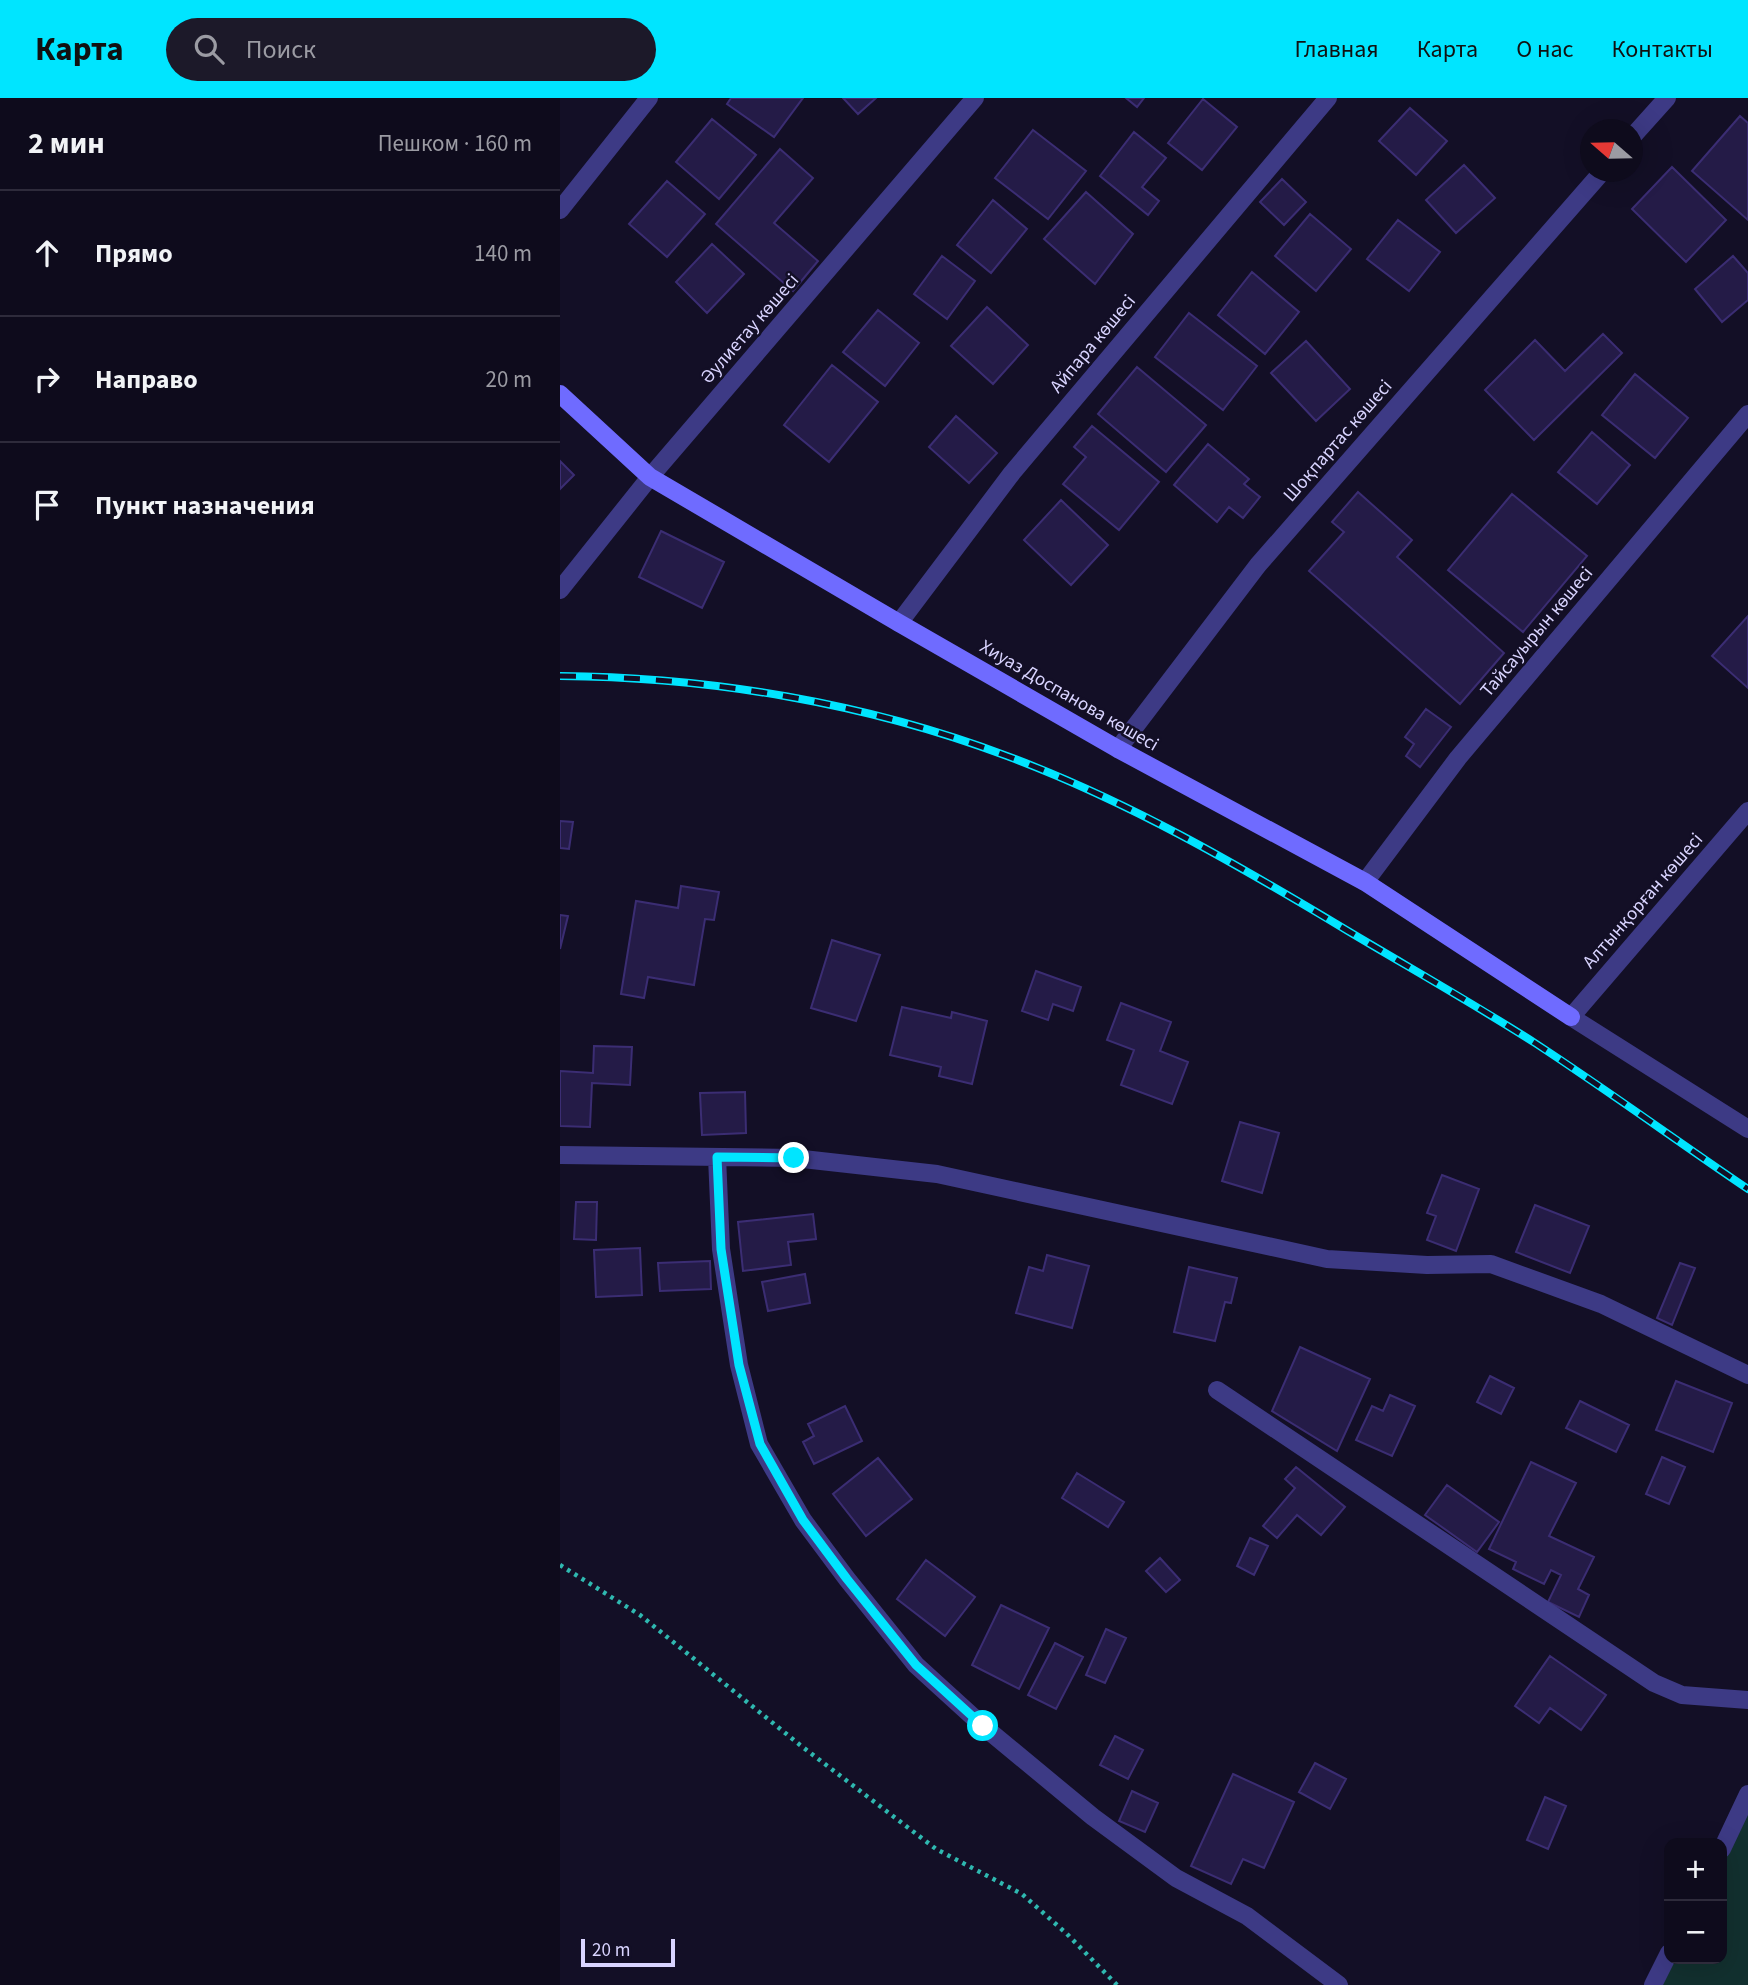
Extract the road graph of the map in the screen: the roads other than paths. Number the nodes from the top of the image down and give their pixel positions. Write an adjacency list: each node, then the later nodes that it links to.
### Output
1 (649, 98): 7 (street)
2 (975, 98): 10 (street, Әулиетау көшесі)
3 (1328, 98): 12 (street, Айпара көшесі)
4 (1667, 98): 5 (street)
5 (1643, 126)
6 (1593, 182): 13 (street, Шоқпартас көшесі)
7 (560, 209)
8 (560, 394): 10 (street, Хиуаз Доспанова көшесі)
9 (1748, 414): 15 (street, Тайсауырын көшесі)
10 (650, 477): 11 (street, Әулиетау көшесі); 12 (street, Хиуаз Доспанова көшесі)
11 (560, 590)
12 (899, 623): 13 (street, Хиуаз Доспанова көшесі)
13 (1118, 749): 15 (street, Хиуаз Доспанова көшесі)
14 (1748, 811): 16 (street, Алтынқорған көшесі)
15 (1365, 883): 16 (street, Хиуаз Доспанова көшесі)
16 (1570, 1017): 17 (street)
17 (1748, 1129)
18 (560, 1155): 19 (street)
19 (717, 1157): 20 (street); 26 (street)
20 (1748, 1375)
21 (1217, 1390): 22 (street)
22 (1748, 1700)
23 (1748, 1794): 24 (street)
24 (1727, 1838)
25 (1664, 1963): 27 (street)
26 (1339, 1985)
27 (1653, 1985)

